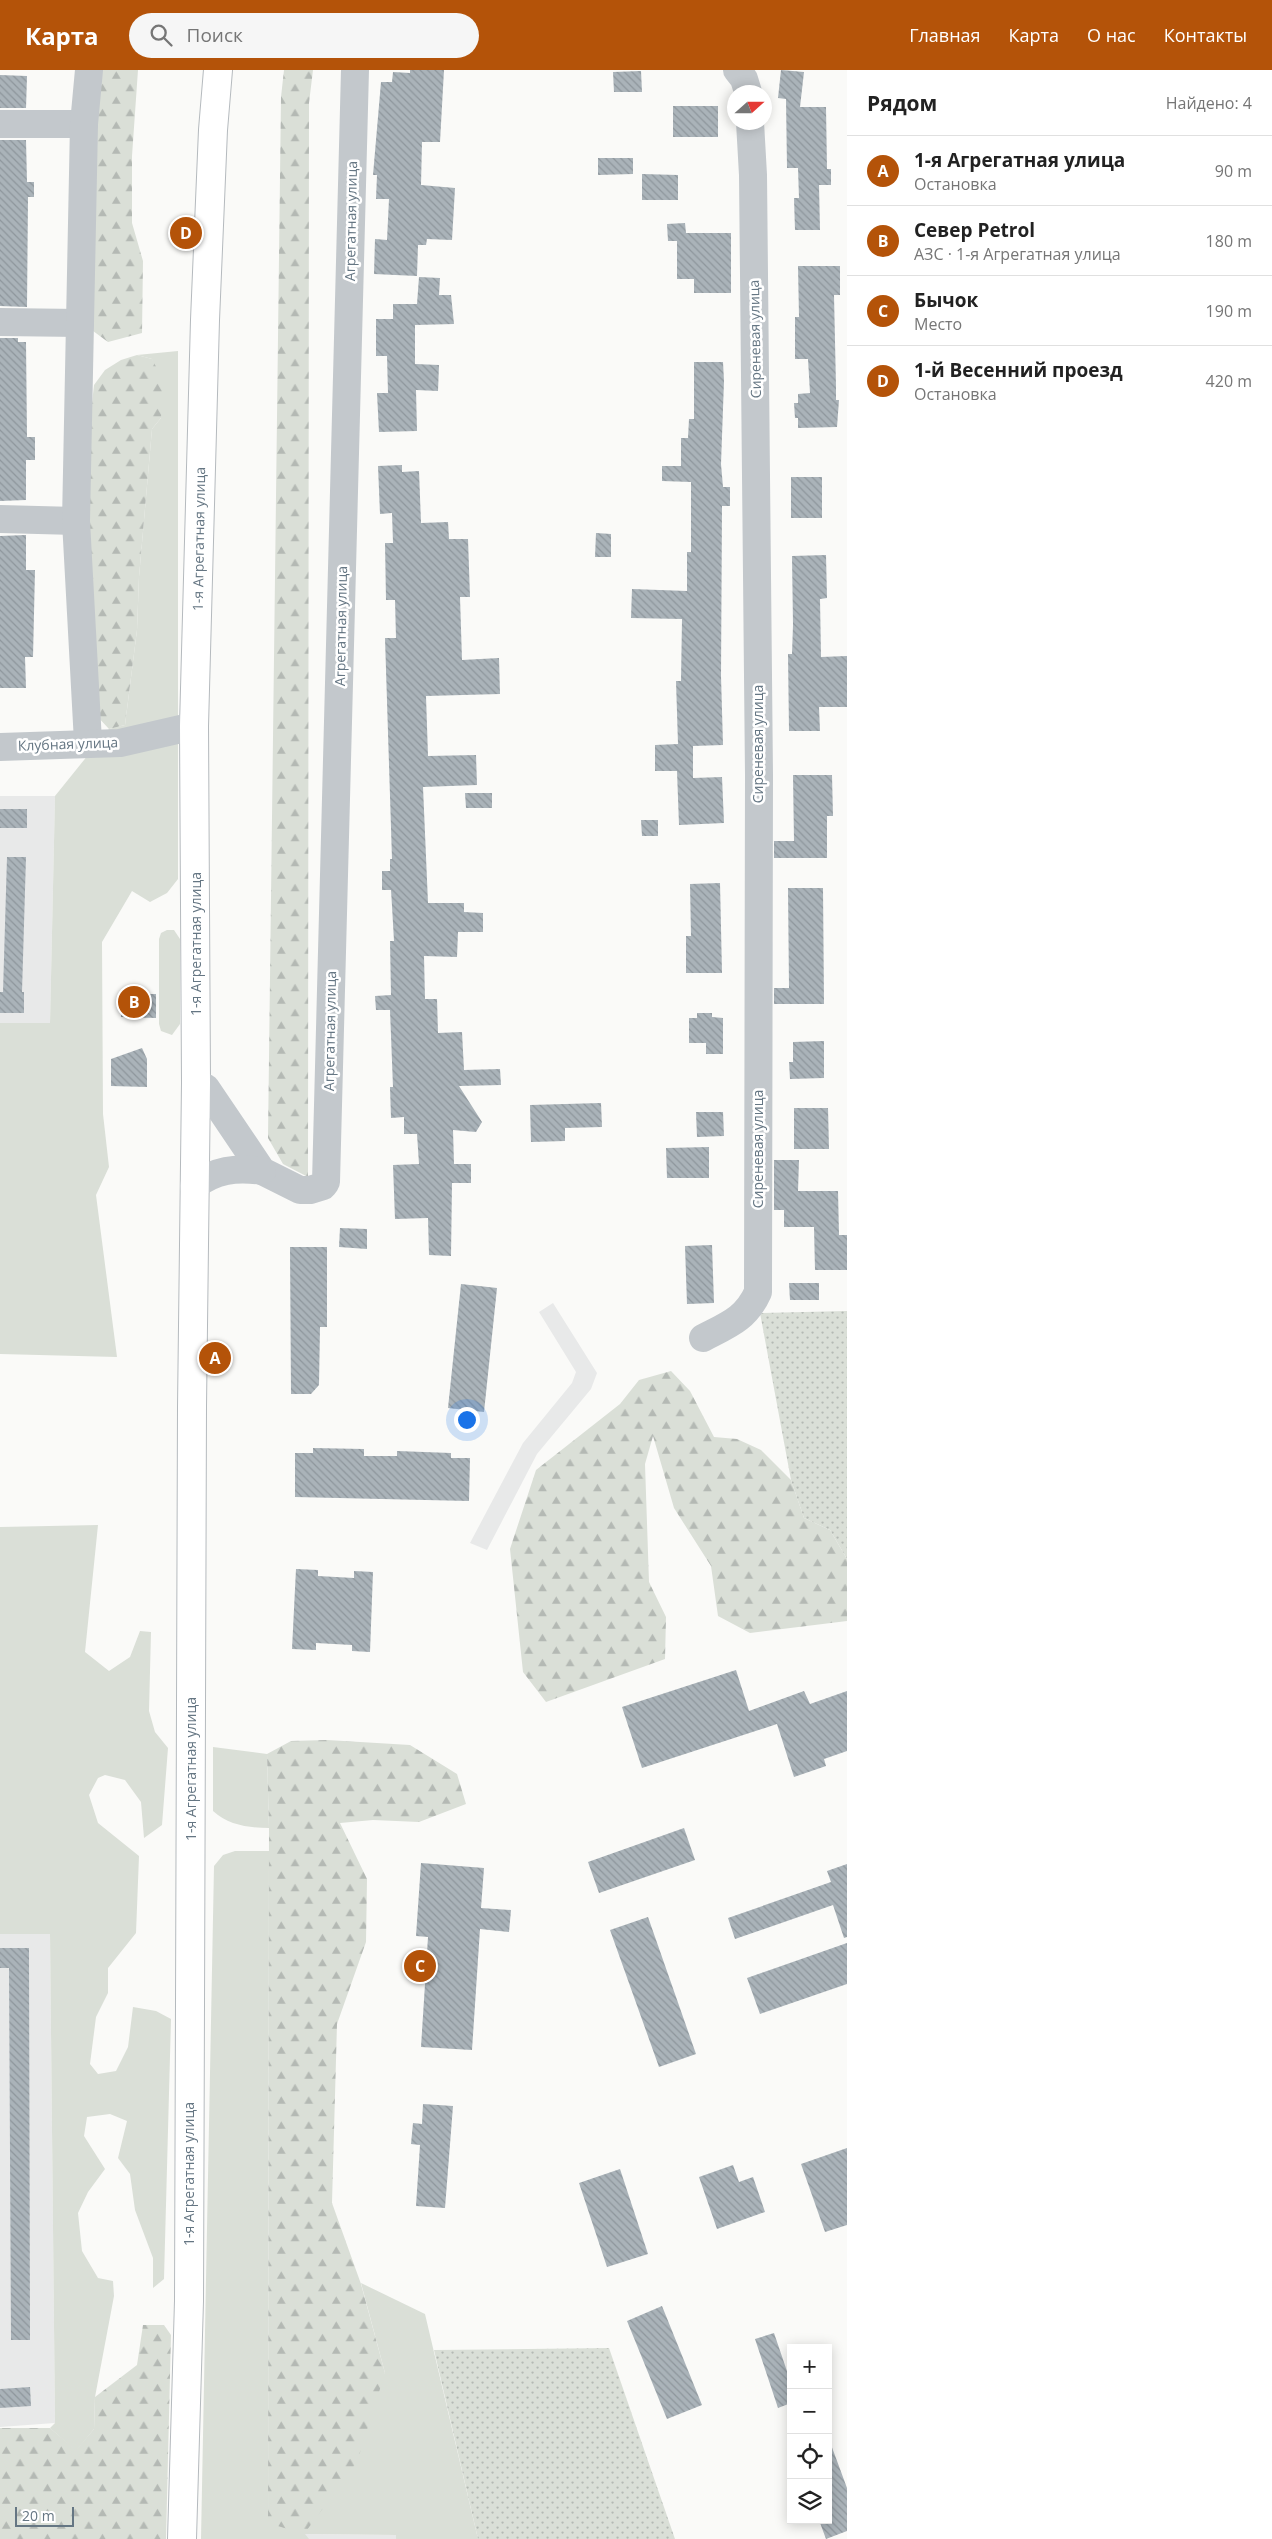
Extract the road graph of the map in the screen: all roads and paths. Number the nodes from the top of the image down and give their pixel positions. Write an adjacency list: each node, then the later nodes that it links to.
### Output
1 (89, 70): 7 (street)
2 (218, 70): 13 (main road, 1-я Агрегатная улица)
3 (355, 70): 17 (street, Агрегатная улица)
4 (737, 70): 5 (street)
5 (746, 85)
6 (0, 124): 7 (street)
7 (84, 124): 10 (street)
8 (750, 130): 19 (street, Сиреневая улица)
9 (0, 322): 10 (street)
10 (80, 323): 12 (street)
11 (0, 520): 12 (street)
12 (76, 521): 14 (street)
13 (194, 726): 14 (street, Клубная улица); 16 (main road, 1-я Агрегатная улица)
14 (88, 742): 15 (street, Клубная улица)
15 (0, 747)
16 (196, 1083): 17 (street); 18 (main road, 1-я Агрегатная улица)
17 (262, 1171): 18 (street)
18 (194, 1186): 20 (main road, 1-я Агрегатная улица)
19 (703, 1338)
20 (182, 2539)

